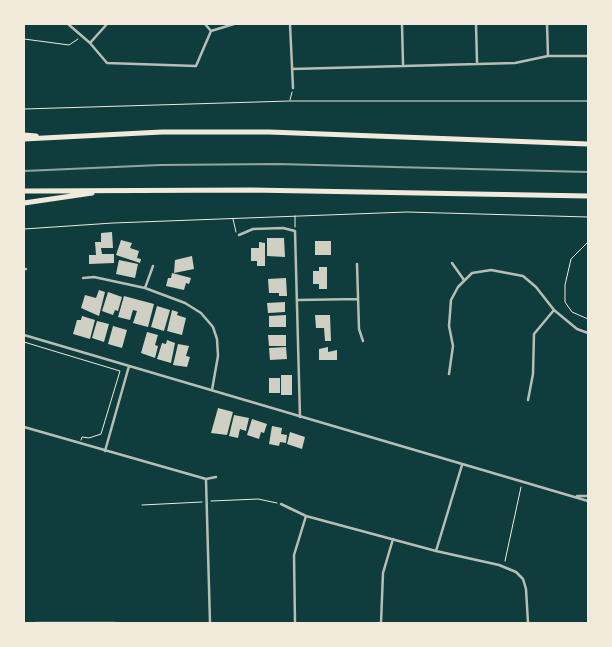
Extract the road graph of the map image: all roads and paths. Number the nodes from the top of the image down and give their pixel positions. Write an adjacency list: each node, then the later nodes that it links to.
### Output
1 (68, 24): 10 (street)
2 (108, 24): 12 (street)
3 (204, 24): 9 (street)
4 (234, 24): 9 (street)
5 (290, 24): 17 (street)
6 (402, 24): 16 (street)
7 (476, 24): 15 (street)
8 (547, 24): 13 (street)
9 (211, 31): 12 (street)
10 (82, 37): 11 (path); 12 (street)
11 (24, 39)
12 (90, 43)
13 (548, 56): 14 (street); 15 (street)
14 (588, 56)
15 (478, 62): 16 (street)
16 (403, 64): 17 (street)
17 (292, 69): 18 (street)
18 (292, 88): 19 (path)
19 (290, 101): 20 (path); 21 (path)
20 (588, 101)
21 (24, 109)
22 (24, 135): 23 (highway)
23 (47, 138): 24 (highway); 25 (highway)
24 (24, 139)
25 (588, 144)
26 (115, 190): 27 (highway); 28 (highway); 29 (highway)
27 (24, 191)
28 (588, 196)
29 (24, 203)
30 (295, 216): 31 (path); 32 (path); 34 (path)
31 (588, 217)
32 (232, 218): 33 (path); 35 (path)
33 (24, 230)
34 (295, 230): 35 (street); 44 (street)
35 (240, 235)
36 (588, 242): 46 (path)
37 (452, 263): 41 (street)
38 (357, 264): 43 (street)
39 (154, 266): 42 (street)
40 (83, 278): 42 (street)
41 (464, 280): 45 (street); 52 (street)
42 (145, 288): 53 (street)
43 (358, 299): 44 (street); 50 (street)
44 (298, 300): 55 (street)
45 (554, 310): 47 (street); 54 (street)
46 (588, 319)
47 (588, 333)
48 (24, 335): 51 (street)
49 (24, 342): 57 (path)
50 (363, 342)
51 (129, 366): 53 (street); 58 (street)
52 (449, 374)
53 (212, 390): 55 (street)
54 (528, 400)
55 (300, 417): 59 (street)
56 (24, 427): 57 (street)
57 (80, 444): 58 (street)
58 (105, 452): 61 (street)
59 (462, 465): 62 (street); 72 (street)
60 (216, 477): 61 (street)
61 (206, 480): 76 (street)
62 (523, 482): 63 (street); 73 (path)
63 (576, 496): 64 (street); 66 (street)
64 (588, 496)
65 (211, 501): 69 (path)
66 (588, 501)
67 (202, 502): 68 (path)
68 (142, 504)
69 (282, 504): 70 (street)
70 (306, 516): 71 (street); 77 (street)
71 (393, 539): 72 (street); 78 (street)
72 (436, 551): 73 (street)
73 (503, 566): 79 (street)
74 (36, 623): 75 (street)
75 (115, 623)
76 (210, 623)
77 (295, 623)
78 (382, 623)
79 (528, 623)

